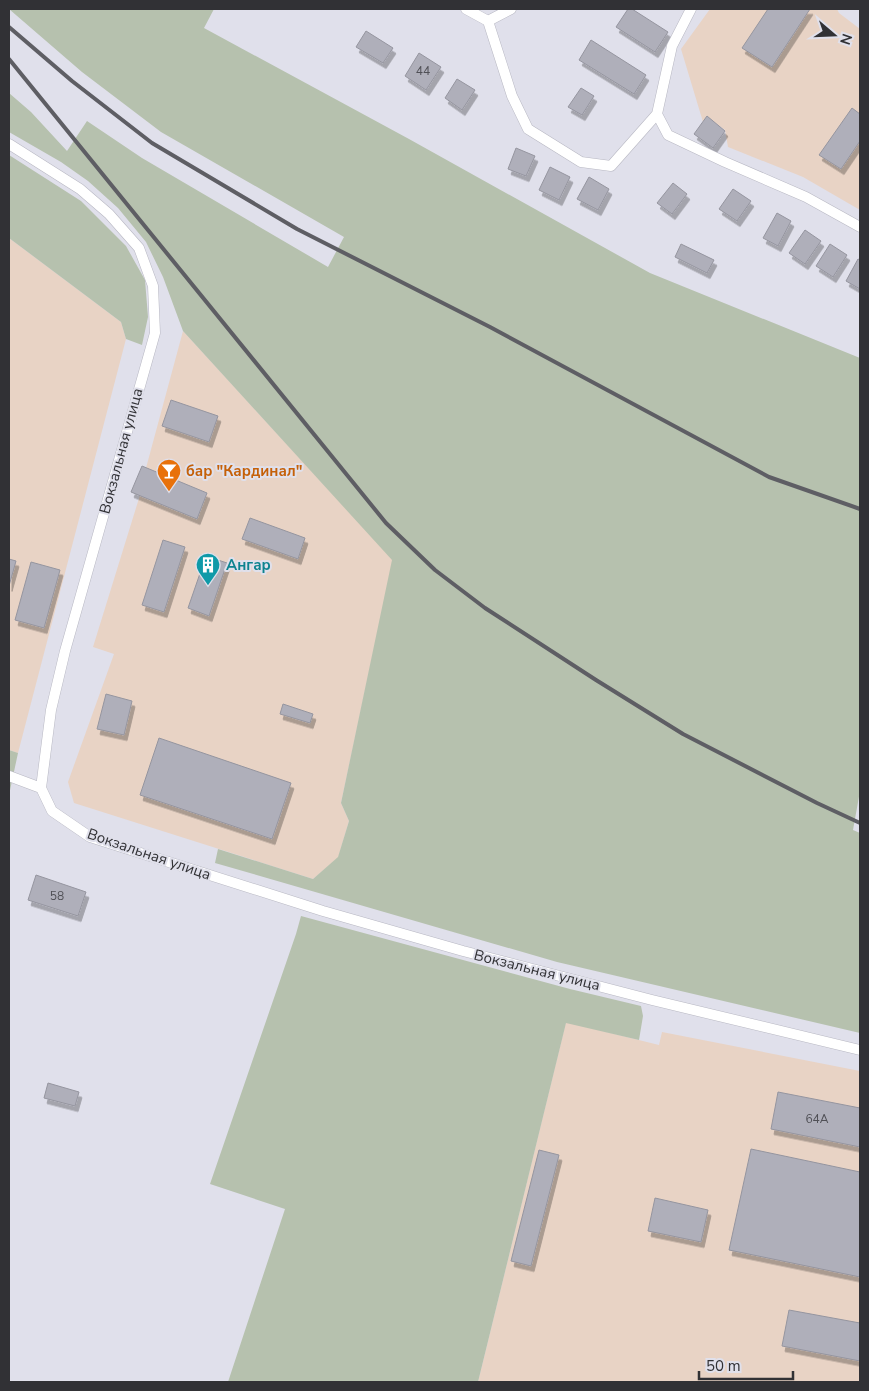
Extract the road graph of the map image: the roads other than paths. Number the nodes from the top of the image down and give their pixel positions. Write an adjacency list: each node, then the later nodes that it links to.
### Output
1 (466, 9): 4 (street)
2 (511, 9): 4 (street)
3 (691, 9): 5 (street)
4 (488, 22): 5 (street)
5 (657, 114): 7 (street)
6 (9, 144): 9 (street, Вокзальная улица)
7 (860, 227)
8 (9, 776): 9 (street)
9 (41, 788): 10 (street, Вокзальная улица)
10 (860, 1050)

